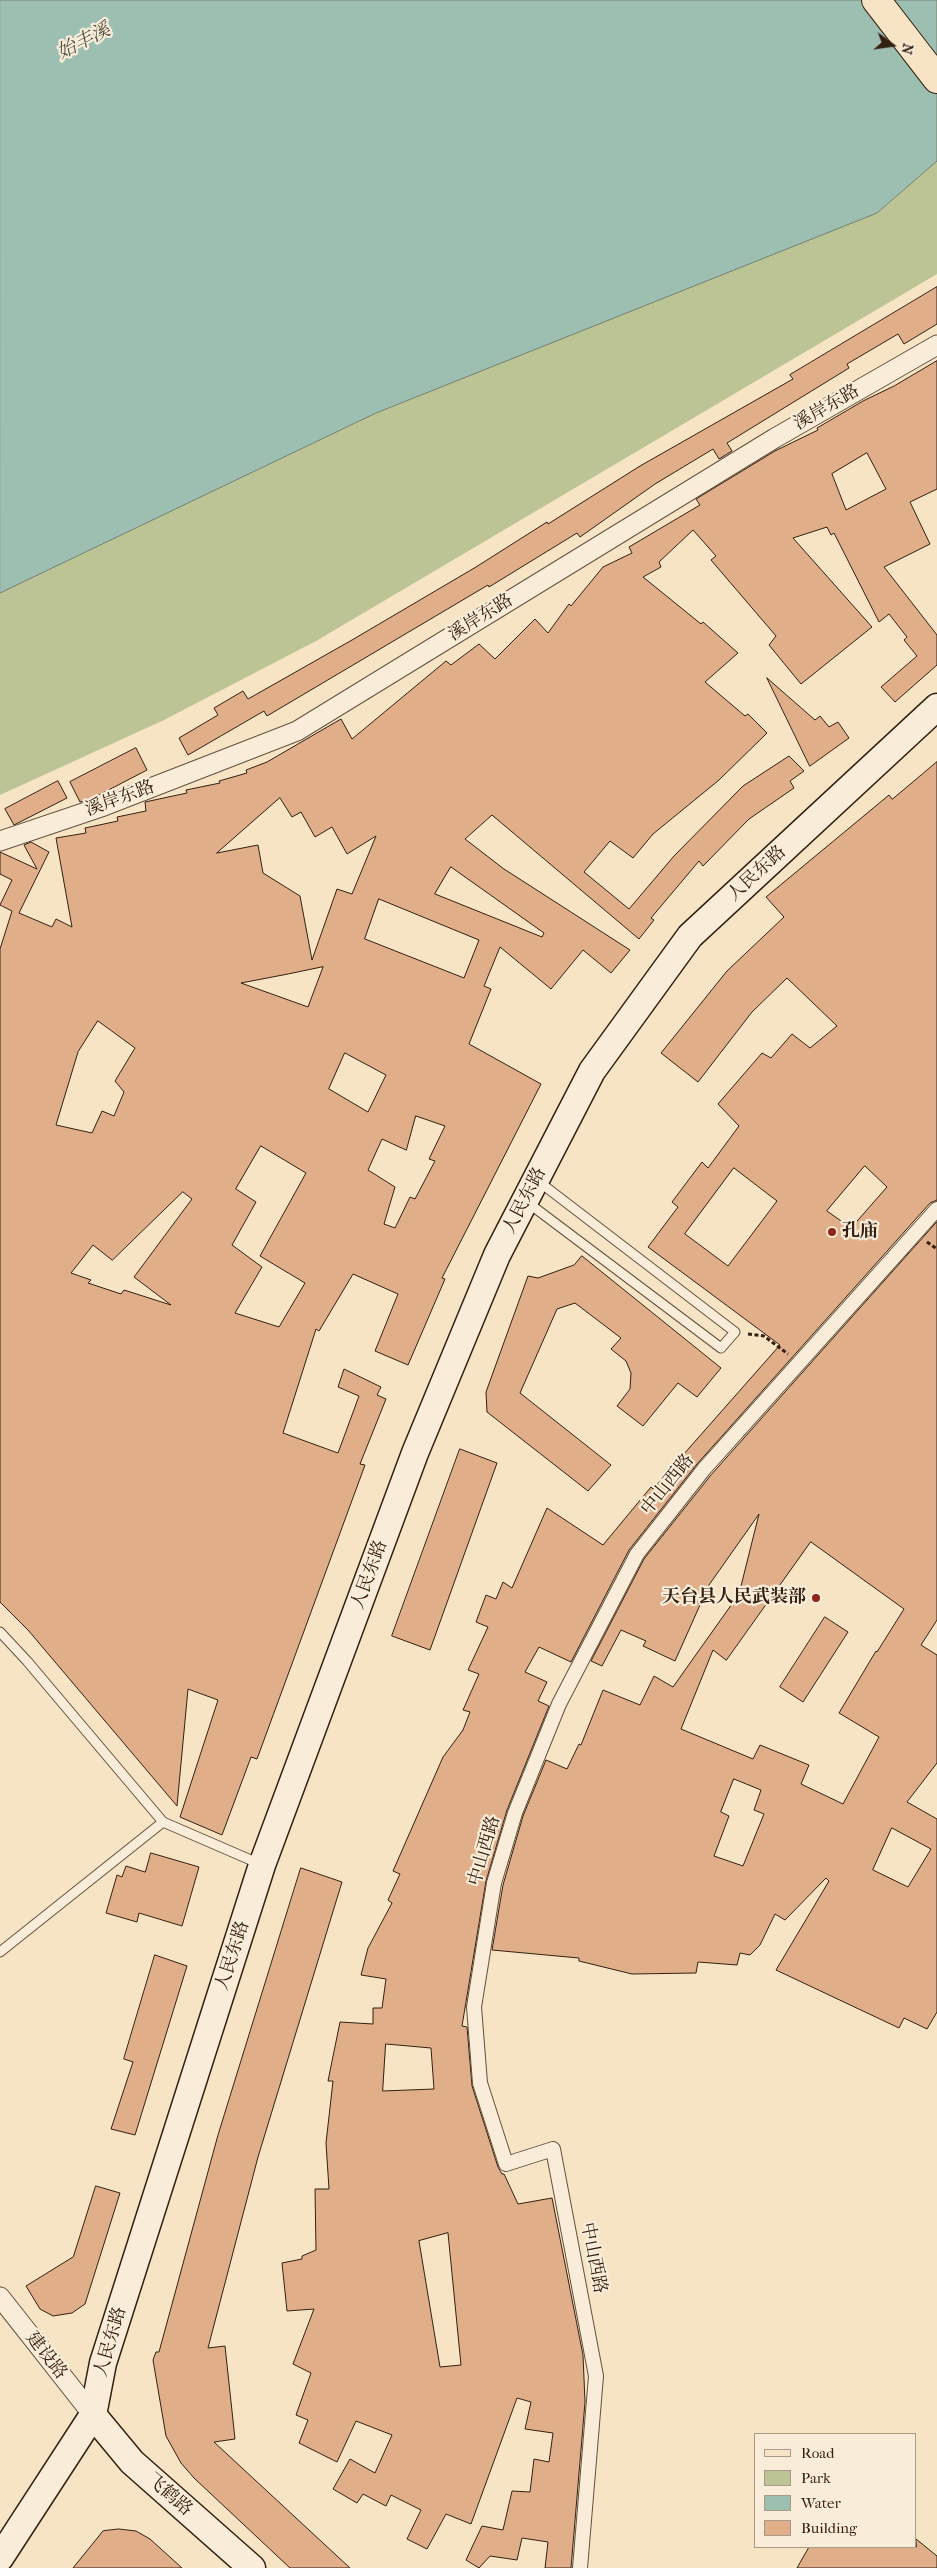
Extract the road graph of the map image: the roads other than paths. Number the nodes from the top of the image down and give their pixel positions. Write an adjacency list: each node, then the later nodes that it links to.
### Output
1 (876, 0): 2 (main road)
2 (937, 79)
3 (937, 345): 5 (street, 溪岸东路)
4 (937, 707): 6 (main road, 人民东路)
5 (0, 841)
6 (531, 1190): 6 (lane); 10 (main road, 人民东路)
7 (937, 1209): 16 (street, 中山西路)
8 (0, 1632): 9 (lane)
9 (163, 1822): 10 (lane); 11 (lane)
10 (262, 1865): 13 (main road, 人民东路)
11 (0, 1952)
12 (0, 2297): 13 (street, 建设路)
13 (93, 2415): 14 (main road, 人民东路); 15 (main road, 飞鹤路)
14 (0, 2558)
15 (252, 2568)
16 (580, 2568)

